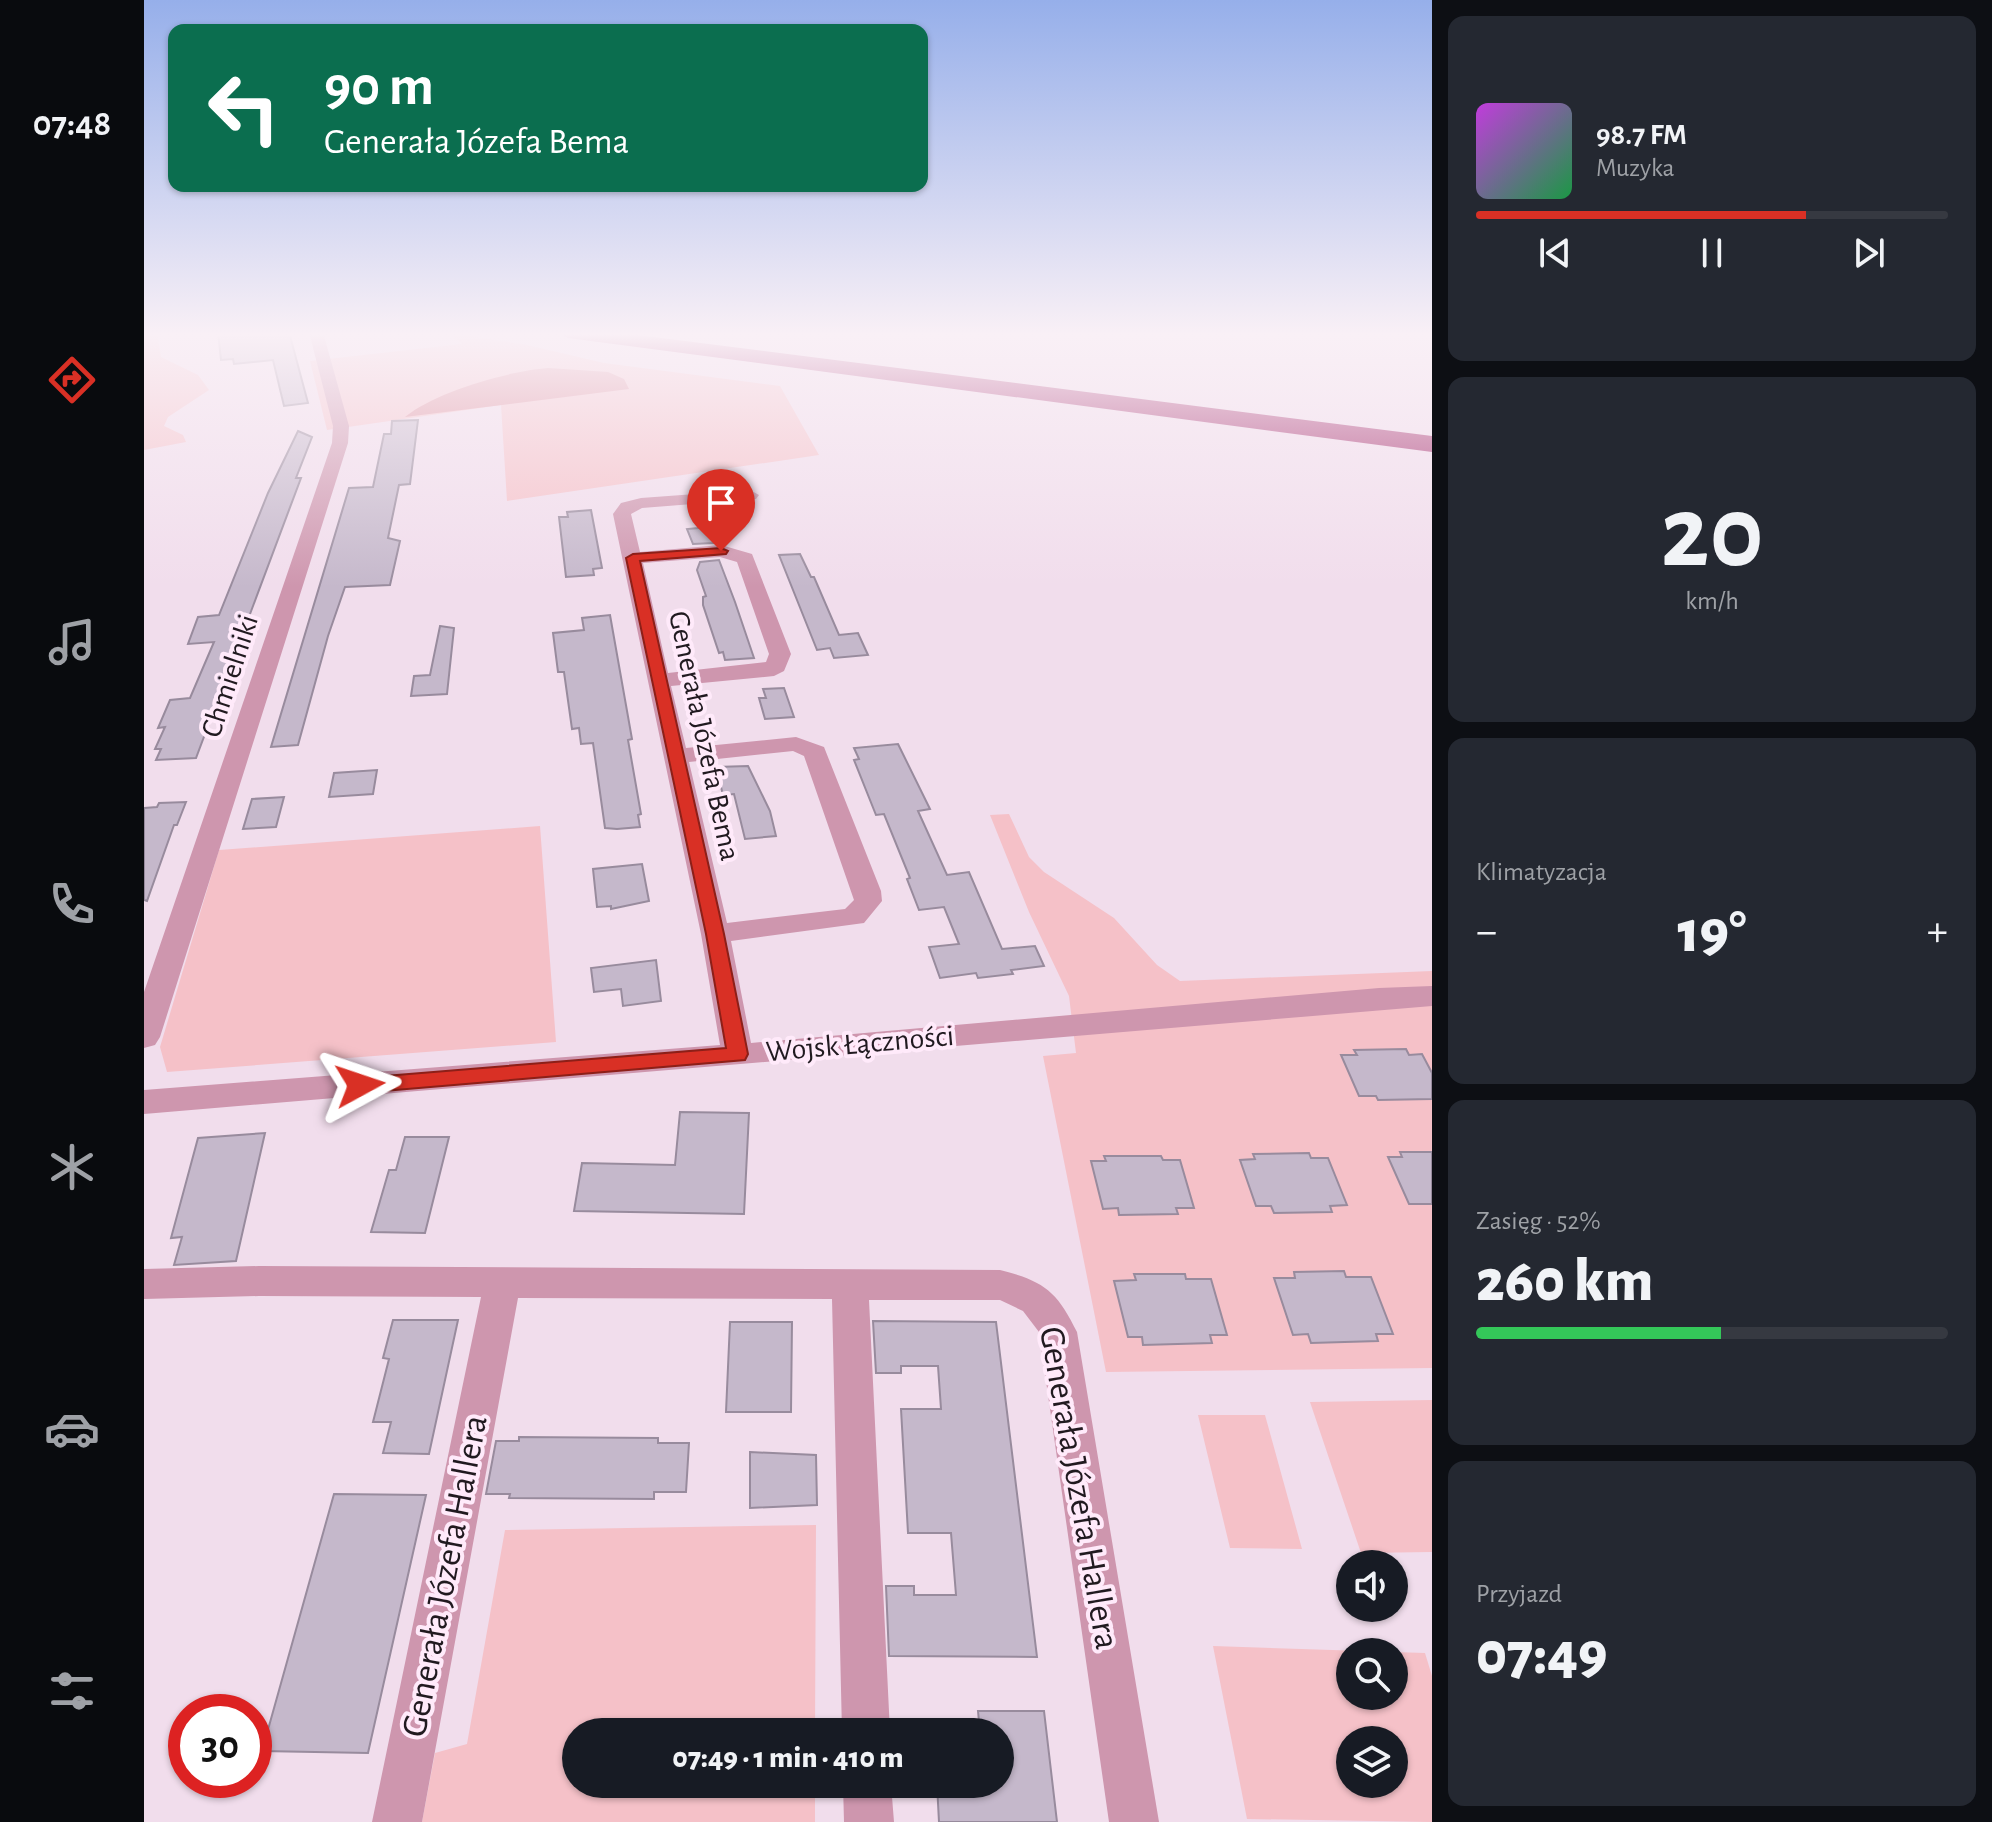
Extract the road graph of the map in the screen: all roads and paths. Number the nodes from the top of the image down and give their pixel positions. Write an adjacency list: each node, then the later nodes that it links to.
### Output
1 (339, 417): 12 (street, Chmielniki)
2 (1224, 417): 5 (highway)
3 (1306, 417): 4 (highway)
4 (1432, 433)
5 (1432, 444)
6 (750, 495): 7 (street, Generała Józefa Bema)
7 (633, 558): 8 (street, Generała Józefa Bema); 8 (street)
8 (657, 681): 9 (street, Generała Józefa Bema)
9 (674, 756): 10 (street, Generała Józefa Bema); 10 (street)
10 (715, 934): 13 (street, Generała Józefa Bema)
11 (1432, 996): 13 (street, Wojsk Łączności)
12 (144, 1037)
13 (737, 1054): 14 (street, Wojsk Łączności)
14 (144, 1102)
15 (502, 1283): 16 (street, Generała Józefa Hallera); 17 (street, Generała Józefa Hallera); 20 (street, Generała Józefa Hallera)
16 (144, 1284)
17 (850, 1285): 18 (street); 22 (street, Generała Józefa Hallera)
18 (865, 1718)
19 (868, 1798): 21 (street)
20 (397, 1822)
21 (869, 1822)
22 (1134, 1822)

